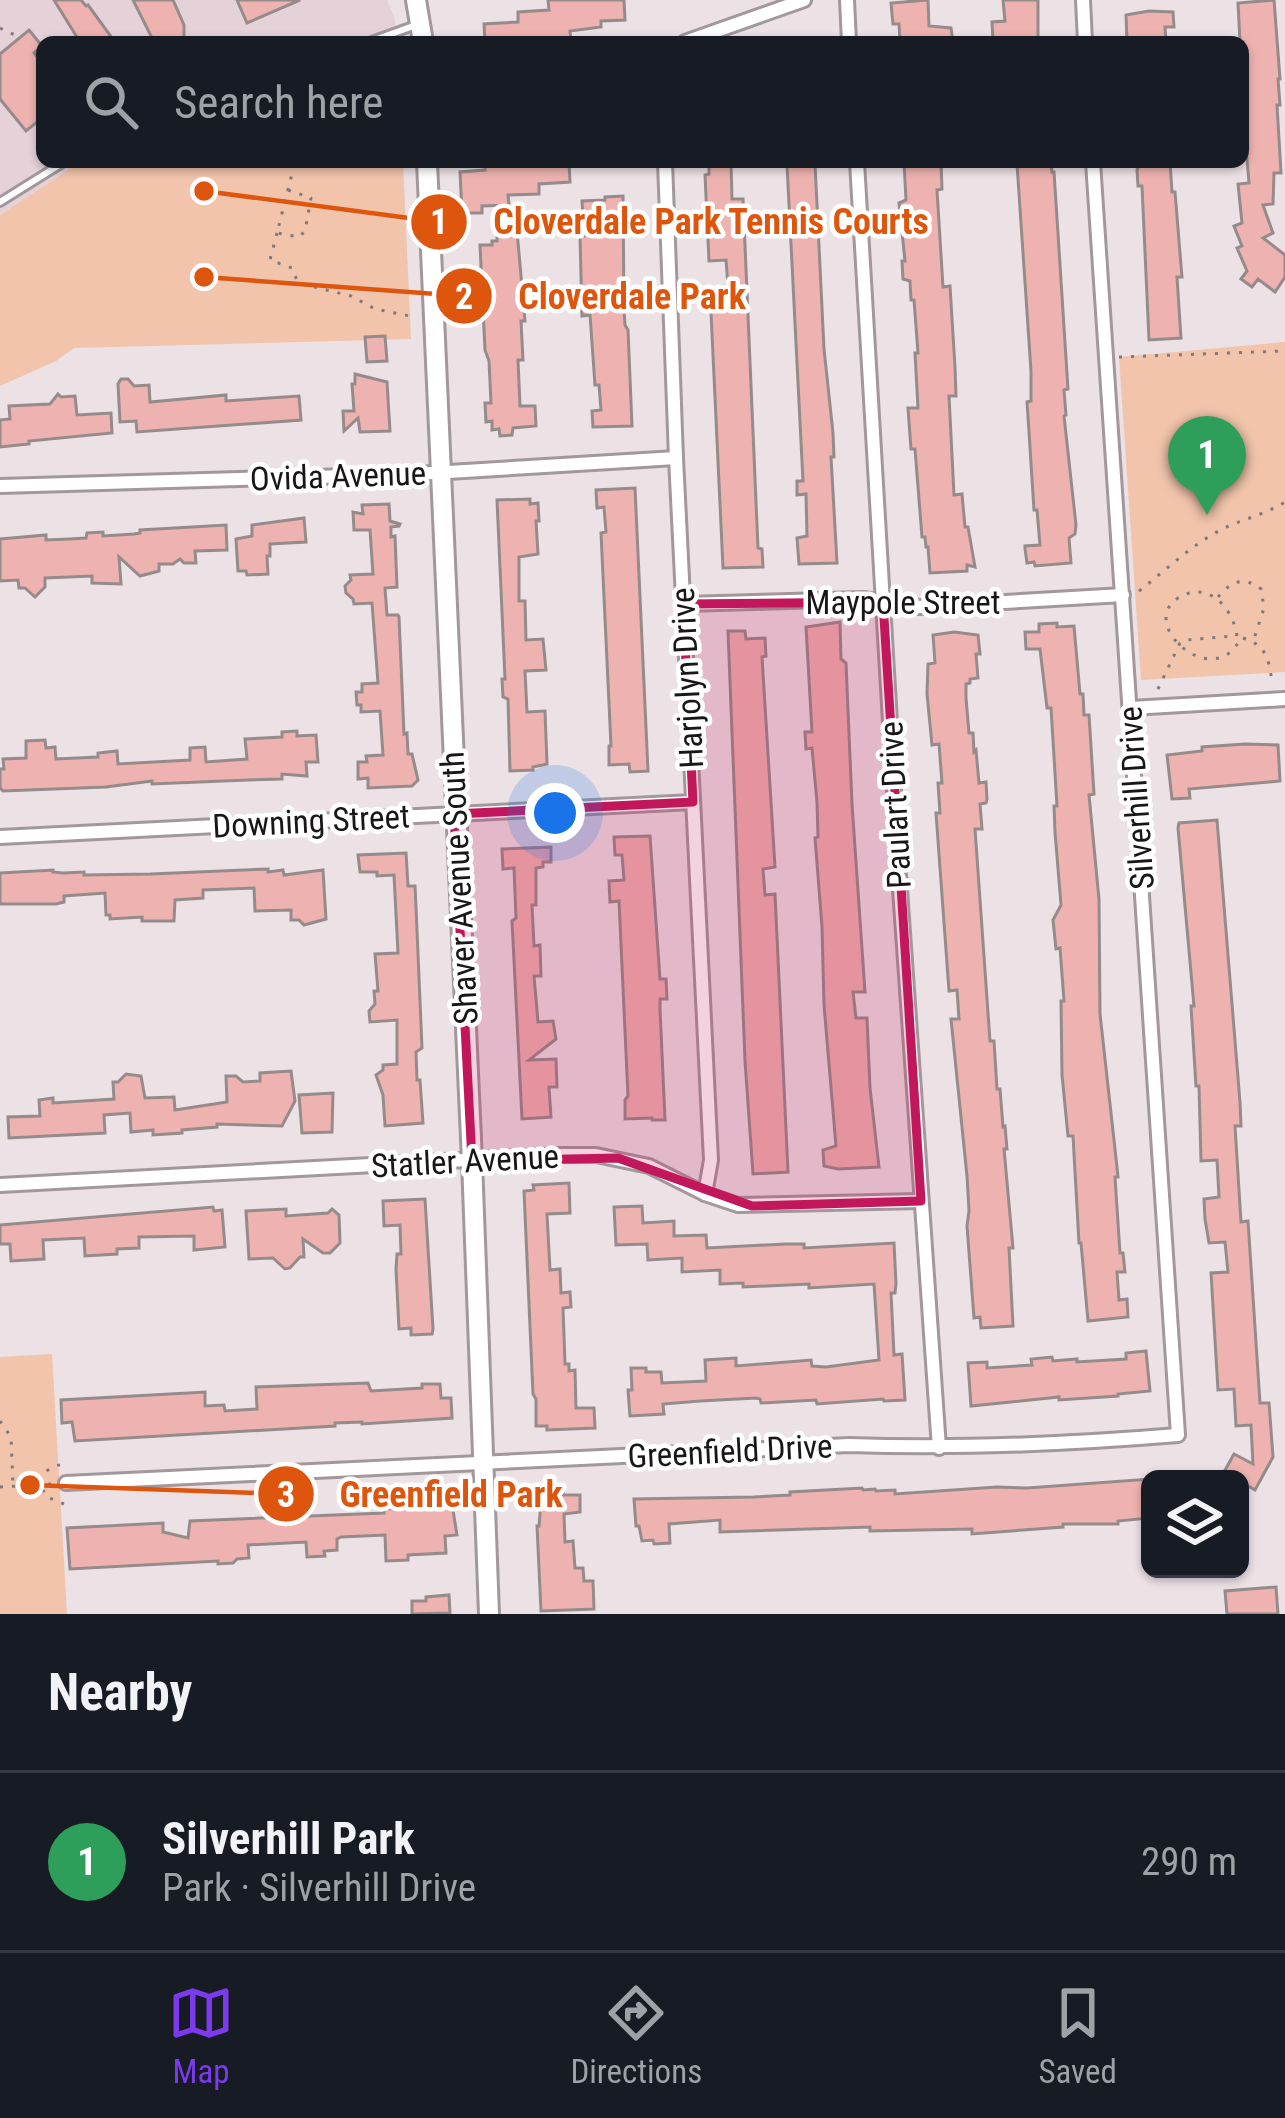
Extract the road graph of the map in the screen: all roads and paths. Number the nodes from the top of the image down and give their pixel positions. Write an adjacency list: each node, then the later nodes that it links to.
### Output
1 (416, 0): 6 (street)
2 (804, 0): 8 (street)
3 (847, 0): 9 (street)
4 (1083, 0): 10 (street)
5 (0, 28): 7 (path)
6 (421, 33)
7 (17, 36)
8 (702, 36)
9 (850, 36)
10 (1085, 36)
11 (54, 168): 18 (lane)
12 (294, 168): 17 (path)
13 (421, 168): 24 (street, Shaver Avenue South)
14 (665, 168): 23 (street, Harjolyn Drive)
15 (857, 168): 29 (street, Paulart Drive)
16 (1093, 168): 22 (street, Silverhill Drive)
17 (288, 190): 19 (path); 19 (path)
18 (0, 202)
19 (277, 233): 20 (path)
20 (416, 317)
21 (1285, 351): 22 (path)
22 (1106, 357): 28 (street, Silverhill Drive)
23 (676, 458): 24 (street, Ovida Avenue); 30 (street, Harjolyn Drive)
24 (442, 472): 25 (street, Ovida Avenue); 39 (street, Shaver Avenue South)
25 (0, 486)
26 (1285, 502): 28 (path)
27 (1218, 597): 31 (path); 32 (path); 33 (path)
28 (1123, 599): 29 (street, Maypole Street); 37 (street, Silverhill Drive)
29 (883, 602): 30 (street, Maypole Street); 44 (street, Paulart Drive)
30 (683, 604): 38 (street, Harjolyn Drive)
31 (1239, 636): 32 (path); 33 (path); 33 (path)
32 (1253, 641): 34 (path)
33 (1180, 644): 35 (path)
34 (1271, 682)
35 (1159, 689)
36 (1285, 699): 37 (street)
37 (1131, 708): 46 (street, Silverhill Drive)
38 (694, 802): 39 (street, Downing Street); 43 (street, Harjolyn Drive)
39 (454, 814): 40 (street, Downing Street); 41 (street, Shaver Avenue South)
40 (0, 837)
41 (472, 1161): 42 (street, Statler Avenue); 43 (street, Statler Avenue); 48 (street, Shaver Avenue South)
42 (0, 1185)
43 (705, 1194): 44 (street, Statler Avenue)
44 (920, 1201): 47 (street, Paulart Drive)
45 (0, 1421): 52 (path)
46 (1178, 1435): 47 (street, Greenfield Drive)
47 (939, 1448): 48 (street, Greenfield Drive)
48 (483, 1463): 50 (street, Greenfield Drive); 55 (street, Shaver Avenue South)
49 (64, 1464): 51 (path)
50 (66, 1484): 51 (path)
51 (40, 1485): 52 (path); 54 (path)
52 (13, 1486): 53 (path)
53 (0, 1487)
54 (64, 1504)
55 (489, 1614)

